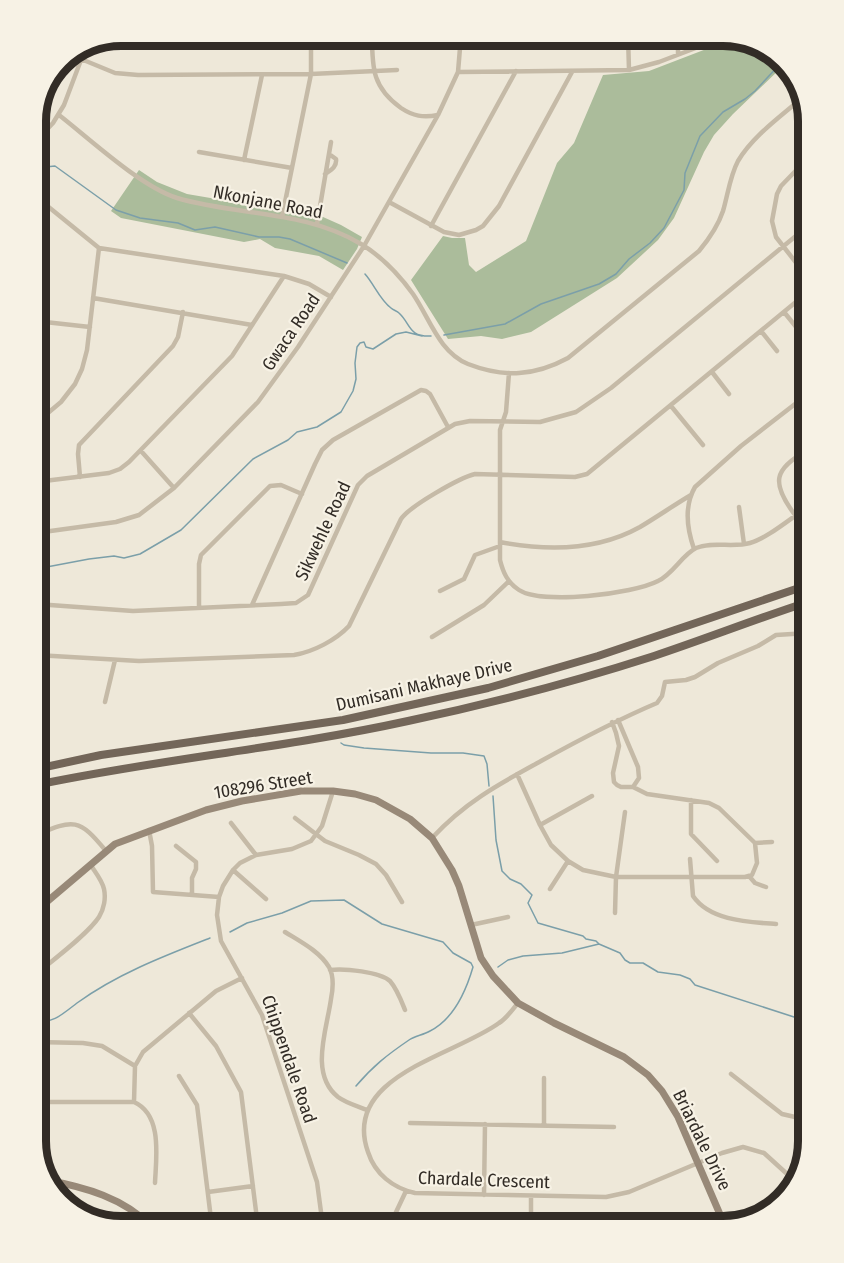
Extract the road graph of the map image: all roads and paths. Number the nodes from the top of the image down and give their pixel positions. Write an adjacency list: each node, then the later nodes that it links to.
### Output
1 (311, 46): 15 (street)
2 (373, 46): 12 (street)
3 (460, 47): 13 (street, Gwaca Road)
4 (628, 47): 10 (street)
5 (678, 47): 7 (street)
6 (697, 47): 7 (street)
7 (678, 54): 10 (street)
8 (81, 59): 16 (street); 18 (street)
9 (397, 70): 12 (street)
10 (629, 70): 14 (street)
11 (516, 71): 13 (street); 14 (street); 32 (street)
12 (374, 72): 15 (street); 19 (street)
13 (458, 72): 19 (street, Gwaca Road)
14 (572, 72): 32 (street)
15 (311, 74): 16 (street); 25 (street)
16 (262, 75): 24 (street)
17 (795, 104): 51 (street, Nkonjane Road)
18 (59, 115): 20 (street); 30 (street, Nkonjane Road)
19 (438, 115): 28 (street, Gwaca Road)
20 (47, 129)
21 (332, 142): 23 (street)
22 (199, 152): 24 (street)
23 (329, 154): 27 (street); 27 (street)
24 (244, 160): 25 (street)
25 (292, 168): 30 (street)
26 (798, 168): 35 (street)
27 (325, 174): 31 (street)
28 (389, 202): 32 (street); 34 (street, Gwaca Road)
29 (47, 206): 36 (street)
30 (282, 216): 31 (street, Nkonjane Road)
31 (317, 224): 34 (street, Nkonjane Road)
32 (431, 225)
33 (798, 234): 35 (street, Sikwehle Road)
34 (364, 246): 39 (street, Gwaca Road); 51 (street, Nkonjane Road)
35 (782, 246): 37 (street); 56 (street, Sikwehle Road)
36 (99, 248): 38 (street); 40 (street)
37 (798, 266)
38 (284, 276): 39 (street); 45 (street)
39 (331, 297): 64 (street, Gwaca Road)
40 (93, 298): 42 (street); 46 (street)
41 (798, 300): 43 (street)
42 (183, 312): 45 (street); 62 (street)
43 (784, 312): 47 (street); 48 (street)
44 (47, 322): 46 (street)
45 (252, 325): 59 (street)
46 (90, 327): 55 (street)
47 (798, 329)
48 (761, 331): 49 (street); 50 (street)
49 (777, 351)
50 (712, 372): 52 (street); 54 (street)
51 (509, 373): 56 (street)
52 (729, 394)
53 (798, 402): 66 (street)
54 (671, 406): 58 (street); 61 (street)
55 (47, 414)
56 (503, 422): 57 (street, Sikwehle Road); 61 (street)
57 (448, 427): 65 (street); 78 (street, Sikwehle Road)
58 (703, 445)
59 (141, 451): 62 (street); 64 (street)
60 (798, 456): 69 (street)
61 (501, 473): 71 (street); 84 (street)
62 (80, 477): 63 (street)
63 (47, 481)
64 (174, 488): 70 (street, Gwaca Road)
65 (302, 494): 78 (street); 80 (street)
66 (691, 495): 71 (street); 73 (street)
67 (739, 507): 72 (street)
68 (798, 513): 69 (street)
69 (795, 515): 72 (street)
70 (47, 531)
71 (500, 544): 74 (street); 76 (street)
72 (744, 544): 73 (street)
73 (694, 549): 74 (street)
74 (508, 581): 82 (street)
75 (798, 588): 88 (main road, Dumisani Makhaye Drive)
76 (440, 591)
77 (47, 605): 80 (street, Sikwehle Road)
78 (252, 605): 80 (street, Sikwehle Road)
79 (798, 605): 90 (main road, Dumisani Makhaye Drive)
80 (199, 608)
81 (798, 633): 86 (street)
82 (432, 637)
83 (47, 656): 84 (street)
84 (116, 660): 85 (street)
85 (105, 702)
86 (618, 720): 87 (street); 91 (street)
87 (612, 722): 89 (street); 91 (street)
88 (47, 767)
89 (517, 774): 98 (street); 102 (street)
90 (47, 783)
91 (633, 787): 94 (street)
92 (333, 791): 100 (street, 108296 Street); 101 (street); 102 (street, 108296 Street)
93 (592, 796): 98 (street)
94 (691, 800): 104 (street); 110 (street)
95 (625, 812): 114 (street)
96 (295, 818): 101 (street)
97 (231, 823): 107 (street)
98 (540, 825): 109 (street)
99 (47, 830): 106 (street)
100 (149, 830): 106 (street, 108296 Street); 118 (street)
101 (316, 836): 107 (street, Chippendale Road); 122 (street)
102 (432, 838): 126 (street, 108296 Street)
103 (772, 842): 104 (street)
104 (755, 843): 113 (street)
105 (176, 846): 118 (street)
106 (106, 851): 111 (street, 108296 Street)
107 (256, 855): 112 (street, Chippendale Road)
108 (690, 859): 115 (street)
109 (568, 861): 114 (street); 117 (street)
110 (717, 861)
111 (90, 864): 121 (street, 108296 Street); 128 (street)
112 (233, 870): 119 (street, Chippendale Road); 120 (street)
113 (749, 876): 115 (street); 116 (street)
114 (616, 877): 115 (street); 123 (street)
115 (691, 877): 125 (street)
116 (766, 887)
117 (550, 889)
118 (192, 895): 119 (street)
119 (219, 897): 130 (street, Chippendale Road)
120 (266, 899)
121 (47, 901)
122 (402, 902)
123 (615, 913)
124 (508, 917): 126 (street)
125 (776, 924)
126 (471, 925): 131 (street, 108296 Street)
127 (285, 932): 129 (street)
128 (47, 964)
129 (330, 970): 132 (street); 141 (street)
130 (242, 978): 133 (street); 159 (street, Chippendale Road)
131 (518, 1002): 141 (street); 147 (street, Briardale Drive)
132 (405, 1010)
133 (189, 1013): 135 (street); 151 (street)
134 (47, 1042): 135 (street)
135 (135, 1066): 140 (street)
136 (731, 1074): 142 (street)
137 (179, 1076): 153 (street)
138 (544, 1078): 145 (street)
139 (47, 1102): 140 (street)
140 (134, 1102): 150 (street)
141 (367, 1110): 152 (street, Chardale Crescent)
142 (798, 1118)
143 (410, 1123): 144 (street)
144 (485, 1124): 145 (street); 154 (street)
145 (544, 1125): 146 (street)
146 (614, 1127)
147 (698, 1163): 148 (street, Chardale Crescent); 155 (street, Chardale Crescent); 162 (street, Briardale Drive)
148 (790, 1174)
149 (59, 1183): 156 (street)
150 (155, 1183)
151 (253, 1186): 153 (street); 158 (street)
152 (406, 1191): 154 (street, Chardale Crescent); 160 (street)
153 (208, 1192): 157 (street)
154 (484, 1195): 155 (street, Chardale Crescent)
155 (531, 1196): 161 (street)
156 (138, 1216)
157 (211, 1216)
158 (257, 1216)
159 (322, 1216)
160 (394, 1216)
161 (531, 1216)
162 (721, 1216)

